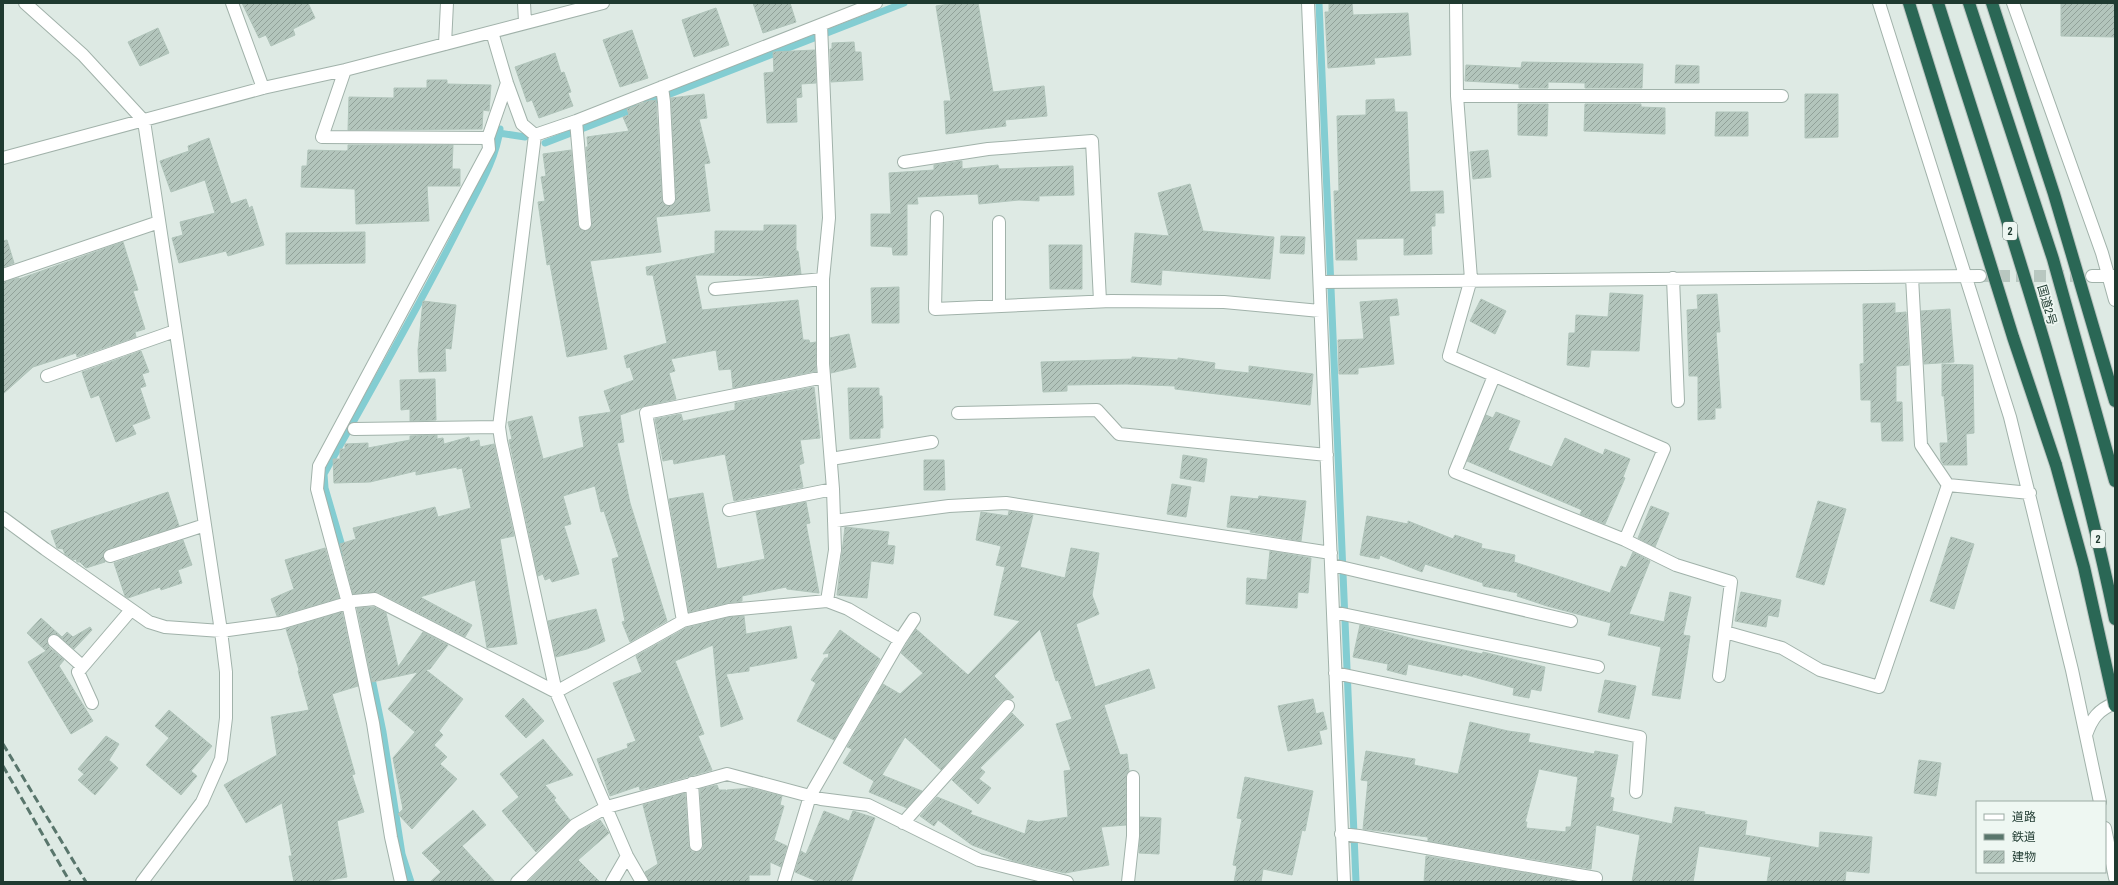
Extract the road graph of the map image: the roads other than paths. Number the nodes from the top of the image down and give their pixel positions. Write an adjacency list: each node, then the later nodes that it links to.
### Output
1 (25, 3): 25 (street)
2 (232, 3): 21 (street)
3 (447, 3): 18 (street)
4 (524, 3): 15 (street)
5 (603, 3): 15 (street)
6 (876, 3): 16 (street)
7 (1308, 3): 45 (street)
8 (1456, 3): 23 (street)
9 (1879, 3): 38 (street)
10 (1909, 3): 94 (highway, bridge)
11 (1938, 3): 79 (highway, 国道2号 / 2)
12 (1969, 3): 63 (highway, 国道2号)
13 (1992, 3): 55 (highway)
14 (2013, 3): 41 (street)
15 (525, 22): 17 (street)
16 (822, 31): 22 (street); 43 (street)
17 (492, 32): 18 (street); 20 (street)
18 (445, 44): 19 (street)
19 (345, 70): 21 (street); 28 (street)
20 (507, 83): 27 (street); 28 (street)
21 (262, 88): 25 (street)
22 (663, 94): 26 (street); 31 (street)
23 (1457, 96): 24 (street); 44 (street)
24 (1782, 96)
25 (144, 121): 29 (street); 33 (street)
26 (577, 128): 27 (street); 35 (street)
27 (535, 135): 58 (street)
28 (488, 138): 74 (street)
29 (3, 158)
30 (904, 162): 48 (street)
31 (669, 199)
32 (937, 217): 49 (street)
33 (159, 222): 36 (street); 51 (street)
34 (1000, 222): 49 (street)
35 (585, 224)
36 (3, 275)
37 (1912, 276): 38 (street); 42 (street); 64 (street)
38 (1965, 276): 39 (street); 66 (street)
39 (1980, 276)
40 (2092, 276): 41 (street)
41 (2112, 276): 47 (street)
42 (1673, 278): 44 (street); 56 (street)
43 (823, 279): 46 (street); 54 (street)
44 (1471, 279): 45 (street); 53 (street)
45 (1328, 282): 50 (street)
46 (715, 289)
47 (2115, 300)
48 (1100, 301): 49 (street); 50 (street)
49 (999, 306)
50 (1320, 312): 61 (street)
51 (175, 331): 52 (street); 70 (street)
52 (47, 376)
53 (1494, 376): 71 (street); 71 (street)
54 (824, 377): 62 (street); 81 (street)
55 (2115, 401)
56 (1678, 402)
57 (958, 413): 61 (street)
58 (500, 427): 59 (street); 90 (street)
59 (354, 428)
60 (932, 442): 62 (street)
61 (1328, 456): 73 (street)
62 (831, 460): 65 (street)
63 (2115, 481)
64 (1948, 485): 66 (street); 83 (street)
65 (833, 489): 67 (street); 69 (street)
66 (2030, 493): 95 (street)
67 (730, 510)
68 (3, 518): 76 (street)
69 (834, 521): 73 (street); 75 (street)
70 (205, 525): 72 (street); 82 (street)
71 (1625, 540): 83 (street)
72 (110, 556)
73 (1337, 563): 77 (street); 80 (street)
74 (354, 601): 82 (street); 90 (street); 109 (street)
75 (827, 601): 81 (street); 84 (street)
76 (131, 610): 82 (street); 86 (street)
77 (1341, 613): 87 (street); 88 (street)
78 (914, 619): 84 (street)
79 (2115, 619)
80 (1571, 621)
81 (683, 622): 90 (street)
82 (221, 631): 108 (street)
83 (1725, 632): 89 (street)
84 (900, 640): 99 (street)
85 (54, 641): 86 (street)
86 (82, 666): 91 (street)
87 (1598, 667)
88 (1338, 674): 98 (street); 104 (street)
89 (1719, 676)
90 (556, 692): 101 (street)
91 (92, 703)
92 (2115, 703): 95 (street)
93 (1008, 706): 102 (street)
94 (2115, 706)
95 (2086, 735): 100 (street)
96 (1133, 777): 115 (street)
97 (692, 783): 99 (street); 101 (street); 105 (street)
98 (1636, 792)
99 (810, 796): 102 (street); 113 (street)
100 (2100, 801)
101 (607, 807): 106 (street); 110 (street)
102 (903, 823): 114 (street)
103 (2106, 833): 107 (street)
104 (1350, 835): 116 (street); 117 (street)
105 (696, 845)
106 (627, 856): 111 (street); 112 (street)
107 (2115, 878)
108 (142, 882)
109 (401, 882)
110 (516, 882)
111 (612, 882)
112 (642, 882)
113 (784, 882)
114 (1067, 882)
115 (1128, 882)
116 (1344, 882)
117 (1594, 882)

